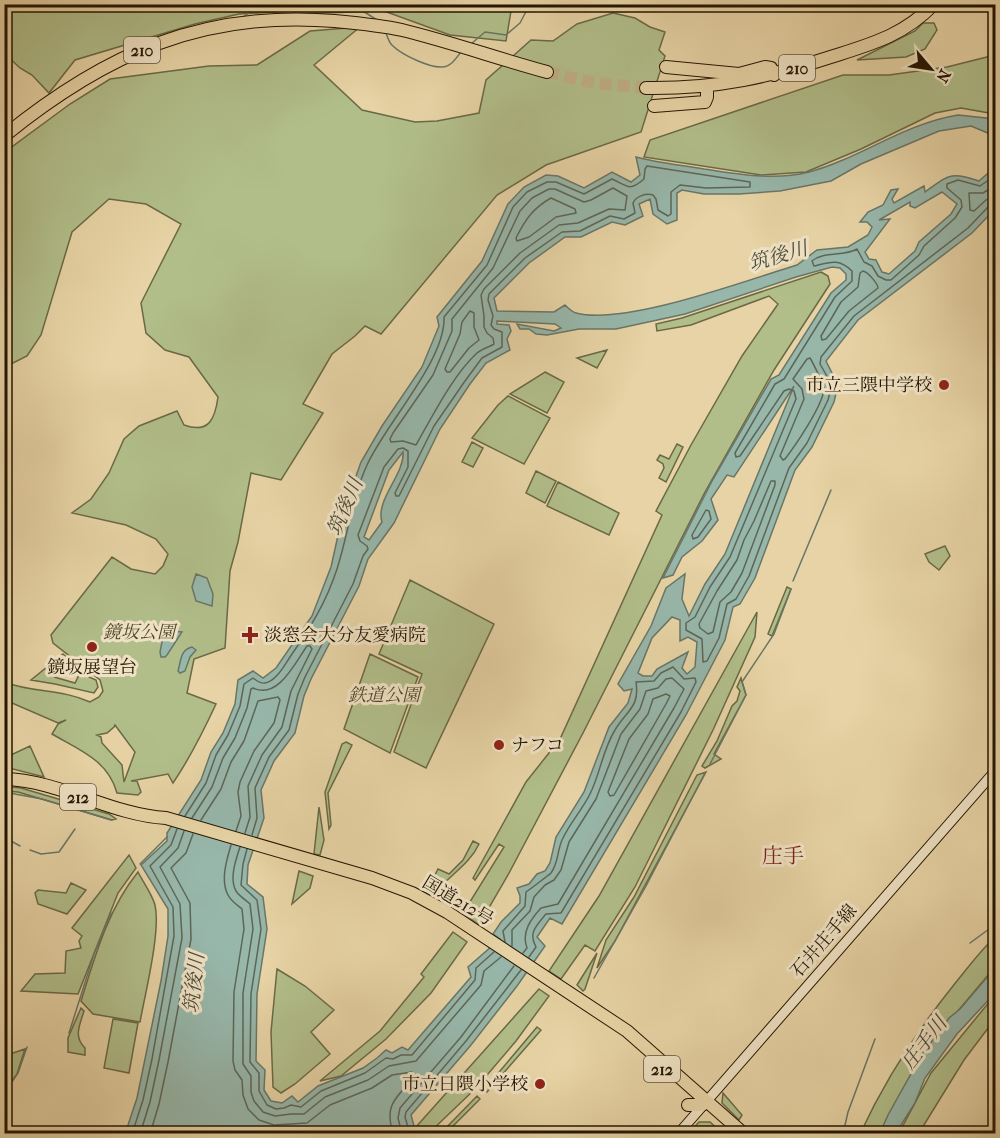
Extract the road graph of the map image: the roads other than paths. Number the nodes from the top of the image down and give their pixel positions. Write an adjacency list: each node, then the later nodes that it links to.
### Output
1 (934, 4): 4 (highway, 210)
2 (666, 67): 4 (highway)
3 (547, 72): 8 (highway, 210)
4 (774, 75): 5 (highway, 210)
5 (706, 87): 6 (highway, 210); 7 (highway)
6 (646, 88)
7 (654, 106)
8 (4, 136)
9 (996, 770): 12 (main road, 石井庄手線)
10 (4, 779): 12 (highway, 国道212号 / 212)
11 (705, 1086): 12 (highway)
12 (704, 1102): 13 (highway); 14 (main road, 石井庄手線); 15 (highway, 212); 16 (highway, 212)
13 (688, 1105)
14 (678, 1134)
15 (734, 1134)
16 (744, 1134)

